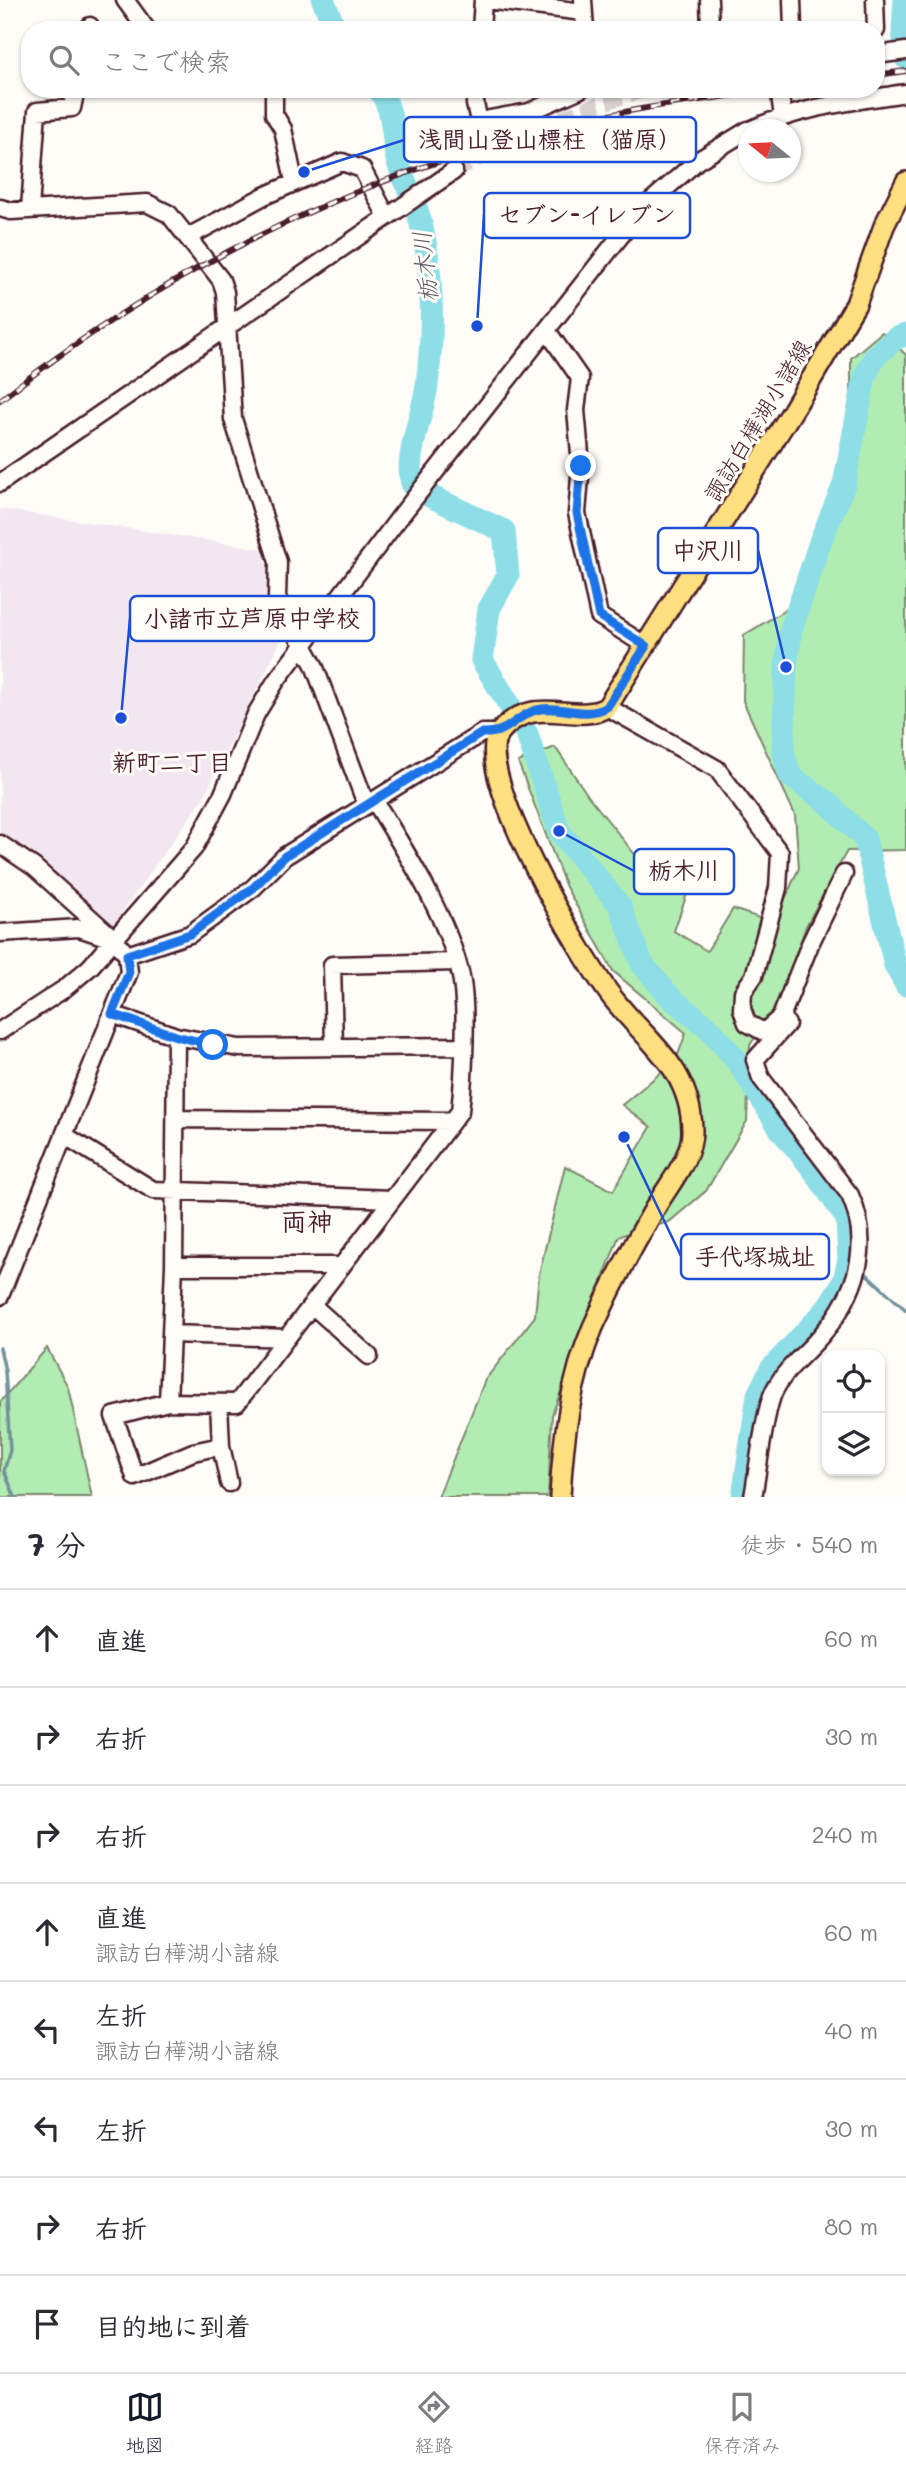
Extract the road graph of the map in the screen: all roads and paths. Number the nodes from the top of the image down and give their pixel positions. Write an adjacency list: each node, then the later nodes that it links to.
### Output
1 (125, 0): 7 (street)
2 (485, 0): 6 (street); 8 (street)
3 (709, 0): 9 (street)
4 (792, 0): 10 (street)
5 (875, 0): 11 (street)
6 (583, 6)
7 (140, 21)
8 (482, 21)
9 (709, 21)
10 (793, 21)
11 (876, 21)
12 (885, 51): 13 (street)
13 (906, 51)
14 (906, 93): 15 (street)
15 (885, 96)
16 (74, 98): 29 (street)
17 (274, 98): 26 (street)
18 (475, 98): 19 (street)
19 (561, 98)
20 (780, 98): 22 (street)
21 (870, 98): 22 (street)
22 (783, 116): 23 (street)
23 (776, 119)
24 (738, 137): 33 (street)
25 (454, 171): 30 (street)
26 (294, 181): 30 (street); 31 (street)
27 (906, 182): 36 (main road, 諏訪白樺湖小諸線)
28 (0, 208): 29 (street)
29 (30, 209): 31 (street)
30 (393, 210): 32 (street)
31 (188, 237): 32 (street)
32 (228, 329): 34 (street); 35 (street)
33 (548, 332): 35 (street); 36 (street)
34 (0, 483)
35 (303, 643): 39 (street); 43 (street)
36 (646, 646): 37 (main road, 諏訪白樺湖小諸線)
37 (607, 707): 38 (main road); 47 (street)
38 (499, 733): 39 (street); 68 (main road)
39 (370, 802): 44 (street); 45 (street)
40 (0, 844): 43 (street)
41 (844, 874): 47 (street)
42 (0, 933): 43 (street)
43 (115, 940): 44 (street); 48 (street)
44 (127, 955): 46 (street)
45 (457, 962): 50 (street); 51 (street)
46 (112, 1014): 49 (street); 54 (street)
47 (780, 1017): 69 (street)
48 (0, 1031)
49 (176, 1036): 51 (street); 52 (street)
50 (462, 1046): 51 (street); 53 (street)
51 (334, 1047)
52 (176, 1119): 53 (street); 55 (street)
53 (451, 1121): 56 (street)
54 (64, 1135): 55 (street); 59 (street)
55 (175, 1192): 56 (street); 57 (street)
56 (392, 1199): 58 (street)
57 (174, 1266): 58 (street); 61 (street)
58 (342, 1266): 60 (street)
59 (0, 1296)
60 (312, 1305): 62 (street); 63 (street)
61 (172, 1334): 62 (street); 64 (street)
62 (287, 1338): 65 (street)
63 (369, 1356)
64 (168, 1402): 65 (street); 66 (street)
65 (219, 1404): 66 (street)
66 (220, 1446): 67 (street)
67 (229, 1483)
68 (560, 1497)
69 (753, 1497)

